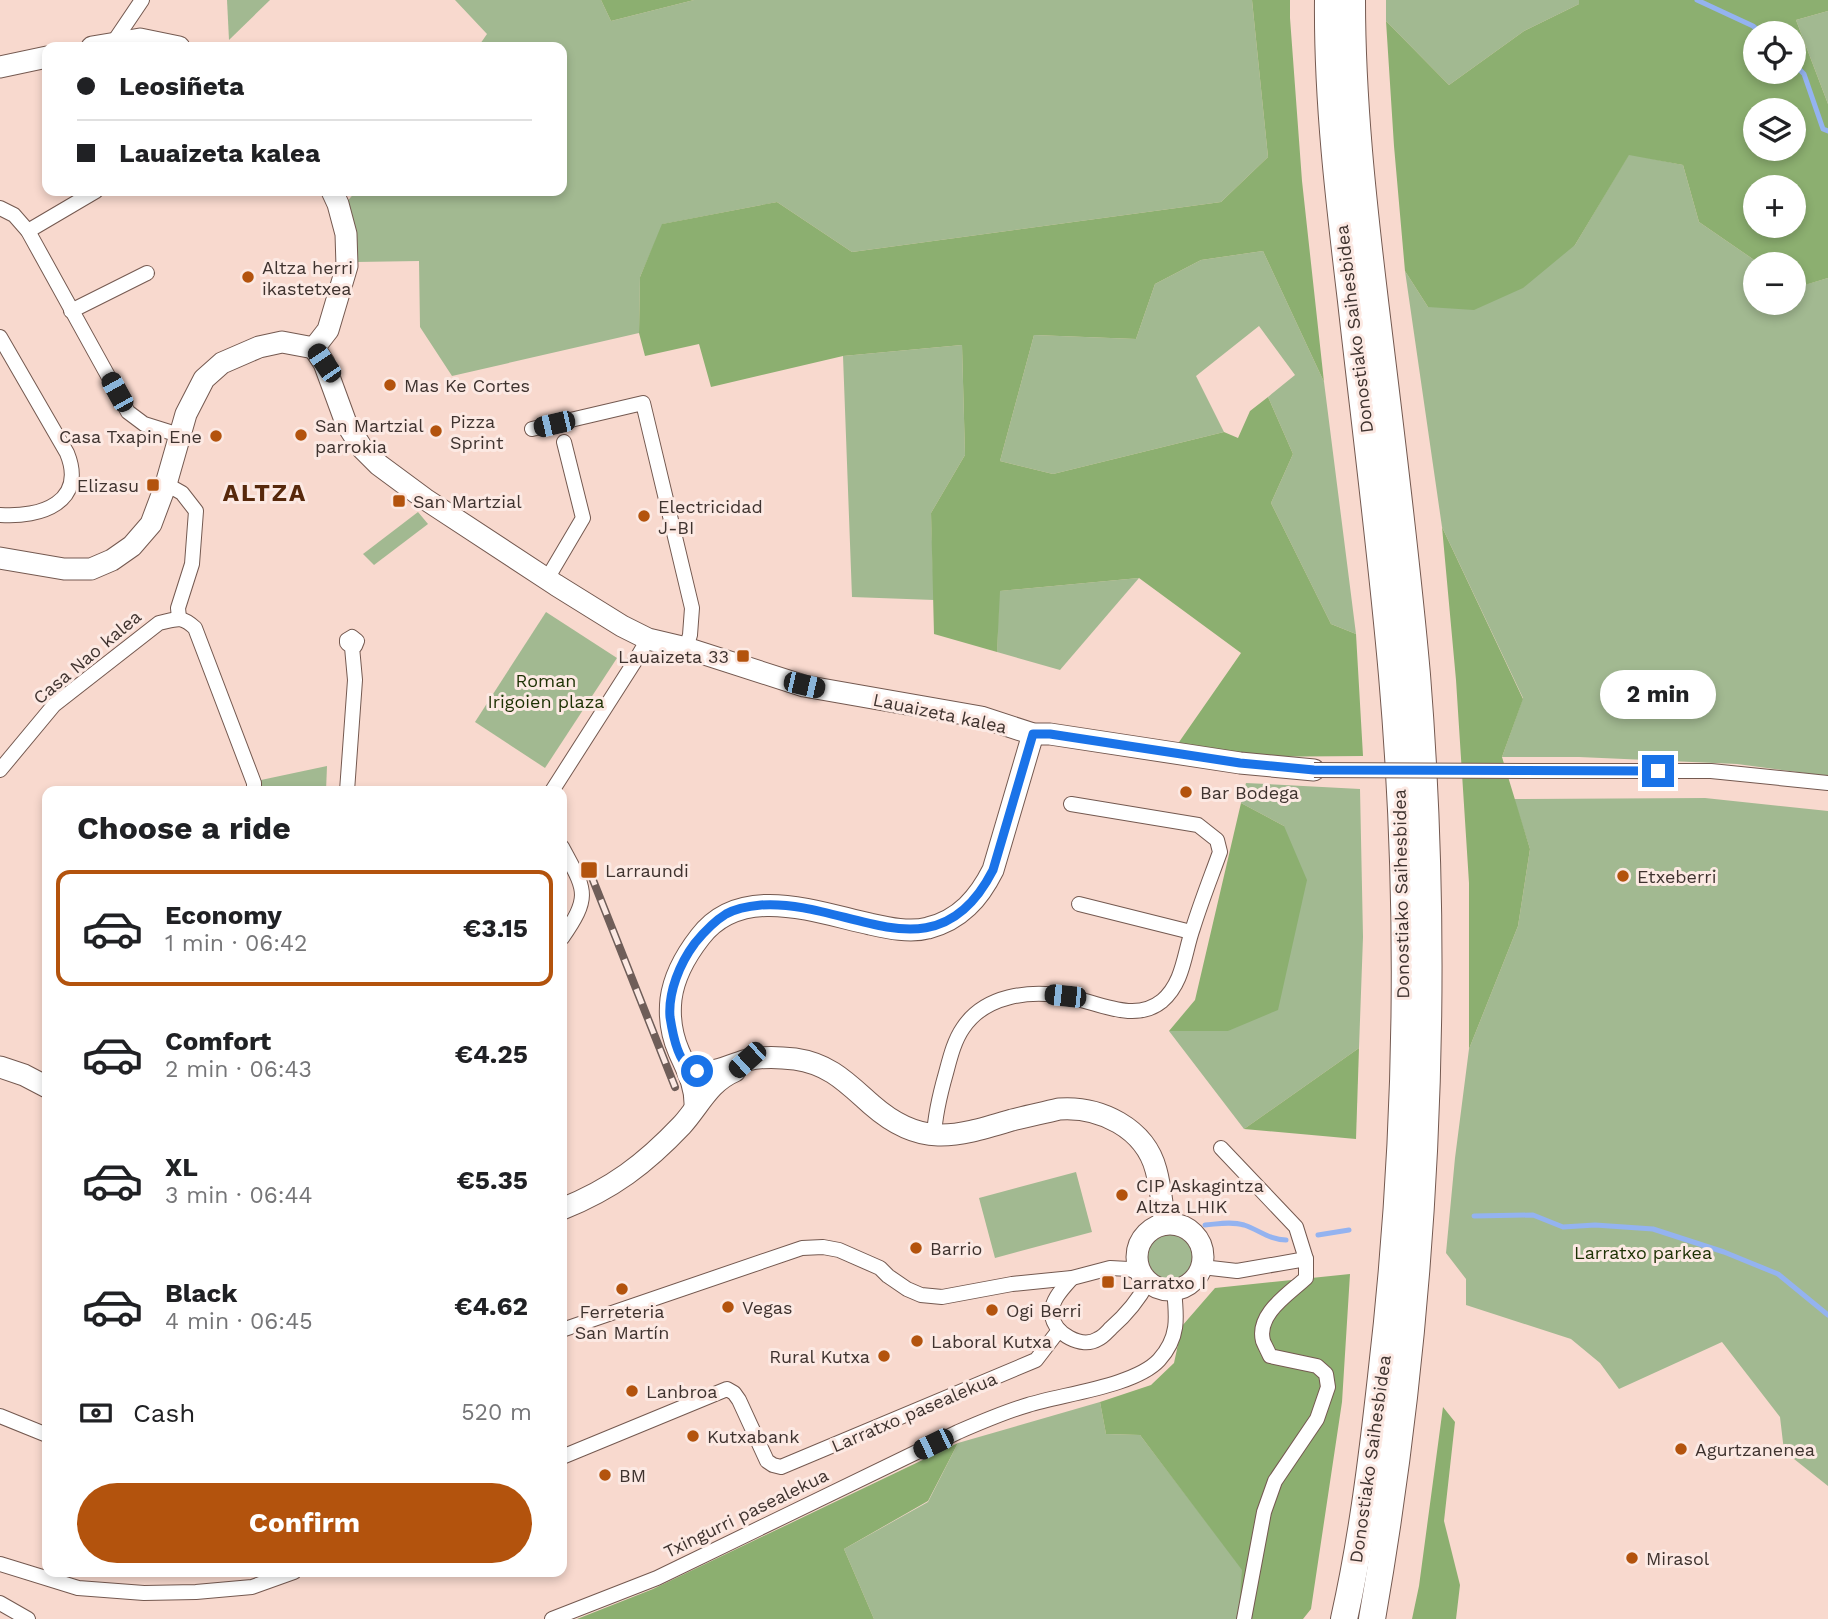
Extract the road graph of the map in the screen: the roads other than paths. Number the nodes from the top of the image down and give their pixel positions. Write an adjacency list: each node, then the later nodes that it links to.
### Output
1 (142, 0): 4 (street)
2 (1328, 0): 69 (highway, Donostiako Saihesbidea)
3 (1352, 0): 70 (highway, Donostiako Saihesbidea)
4 (105, 42)
5 (121, 42): 6 (street)
6 (154, 42)
7 (42, 58): 8 (street)
8 (0, 67)
9 (88, 196): 12 (street)
10 (334, 196): 16 (street)
11 (0, 208): 12 (street)
12 (28, 231): 14 (street)
13 (147, 272): 14 (street)
14 (71, 311): 18 (street)
15 (0, 337): 21 (street)
16 (314, 348): 18 (street); 23 (street, Lauaizeta kalea)
17 (532, 429): 27 (street)
18 (179, 435): 20 (street)
19 (564, 442): 23 (street)
20 (166, 484): 22 (street); 24 (street)
21 (0, 514)
22 (0, 558)
23 (547, 579): 25 (street, Lauaizeta kalea)
24 (179, 618): 29 (street, Casa Nao kalea); 32 (street)
25 (648, 639): 27 (street, Lauaizeta kalea); 34 (street)
26 (352, 647): 33 (street)
27 (686, 648): 28 (street, Lauaizeta kalea)
28 (1033, 734): 30 (street, Lauaizeta kalea); 42 (street)
29 (0, 770)
30 (1314, 770): 31 (street, Lauaizeta kalea, bridge)
31 (1828, 783)
32 (254, 786)
33 (347, 786)
34 (555, 786)
35 (1071, 804): 39 (street)
36 (567, 856): 38 (street)
37 (1079, 904): 39 (street)
38 (567, 929)
39 (1191, 932): 47 (street)
40 (796, 1059): 41 (street); 45 (street); 47 (street)
41 (747, 1060): 42 (street); 45 (street)
42 (686, 1066): 45 (street); 46 (street)
43 (0, 1067): 44 (street)
44 (42, 1084)
45 (713, 1085): 46 (street)
46 (695, 1107): 49 (street)
47 (934, 1136): 50 (street)
48 (1221, 1148): 51 (street)
49 (567, 1207)
50 (1165, 1224): 52 (street); 54 (street)
51 (1306, 1259): 52 (street); 68 (street)
52 (1202, 1267): 55 (street)
53 (1072, 1278): 54 (street); 56 (street); 57 (street)
54 (1145, 1278): 55 (street); 57 (street)
55 (1174, 1290): 67 (street, Txingurri pasealekua)
56 (567, 1328)
57 (1059, 1330): 60 (street, Larratxo pasealekua)
58 (0, 1416): 59 (street)
59 (42, 1432)
60 (567, 1455)
61 (0, 1564): 62 (street)
62 (42, 1577)
63 (42, 1577): 64 (street)
64 (280, 1577)
65 (0, 1603): 66 (street)
66 (28, 1619)
67 (552, 1619)
68 (1244, 1619)
69 (1344, 1619)
70 (1372, 1619)

